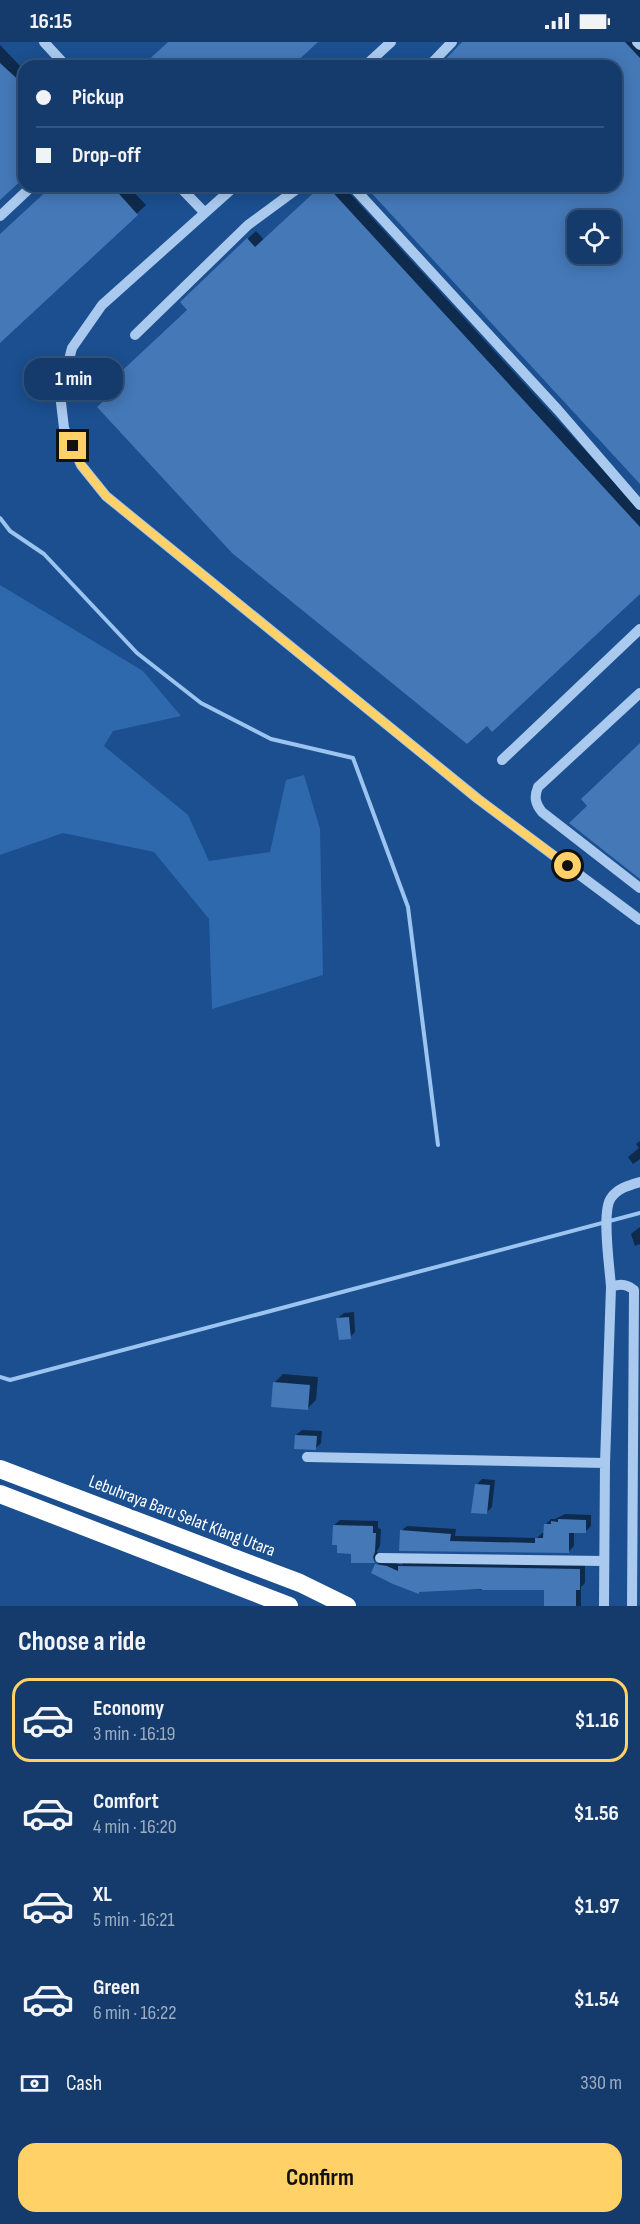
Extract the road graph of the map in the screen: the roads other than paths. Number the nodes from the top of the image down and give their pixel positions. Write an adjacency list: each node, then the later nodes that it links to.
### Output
1 (44, 42): 6 (street)
2 (391, 42): 7 (street)
3 (452, 42): 8 (street)
4 (637, 42): 5 (street)
5 (640, 45)
6 (60, 60)
7 (372, 60)
8 (435, 60)
9 (26, 192): 15 (street)
10 (185, 192): 14 (street)
11 (228, 192): 14 (street)
12 (293, 192): 16 (street)
13 (358, 192): 17 (street)
14 (205, 213): 22 (street)
15 (0, 216)
16 (135, 335)
17 (640, 505)
18 (640, 629): 20 (street)
19 (640, 693): 21 (street)
20 (501, 760)
21 (640, 888)
22 (640, 920)
23 (640, 1182): 24 (street)
24 (611, 1287): 26 (street); 34 (street)
25 (307, 1456): 26 (street)
26 (605, 1463): 30 (street)
27 (0, 1469): 32 (highway, Lebuhraya Baru Selat Klang Utara)
28 (0, 1494): 31 (highway)
29 (380, 1558): 30 (street)
30 (604, 1561): 33 (street)
31 (289, 1606)
32 (347, 1606)
33 (604, 1606)
34 (632, 1606)

